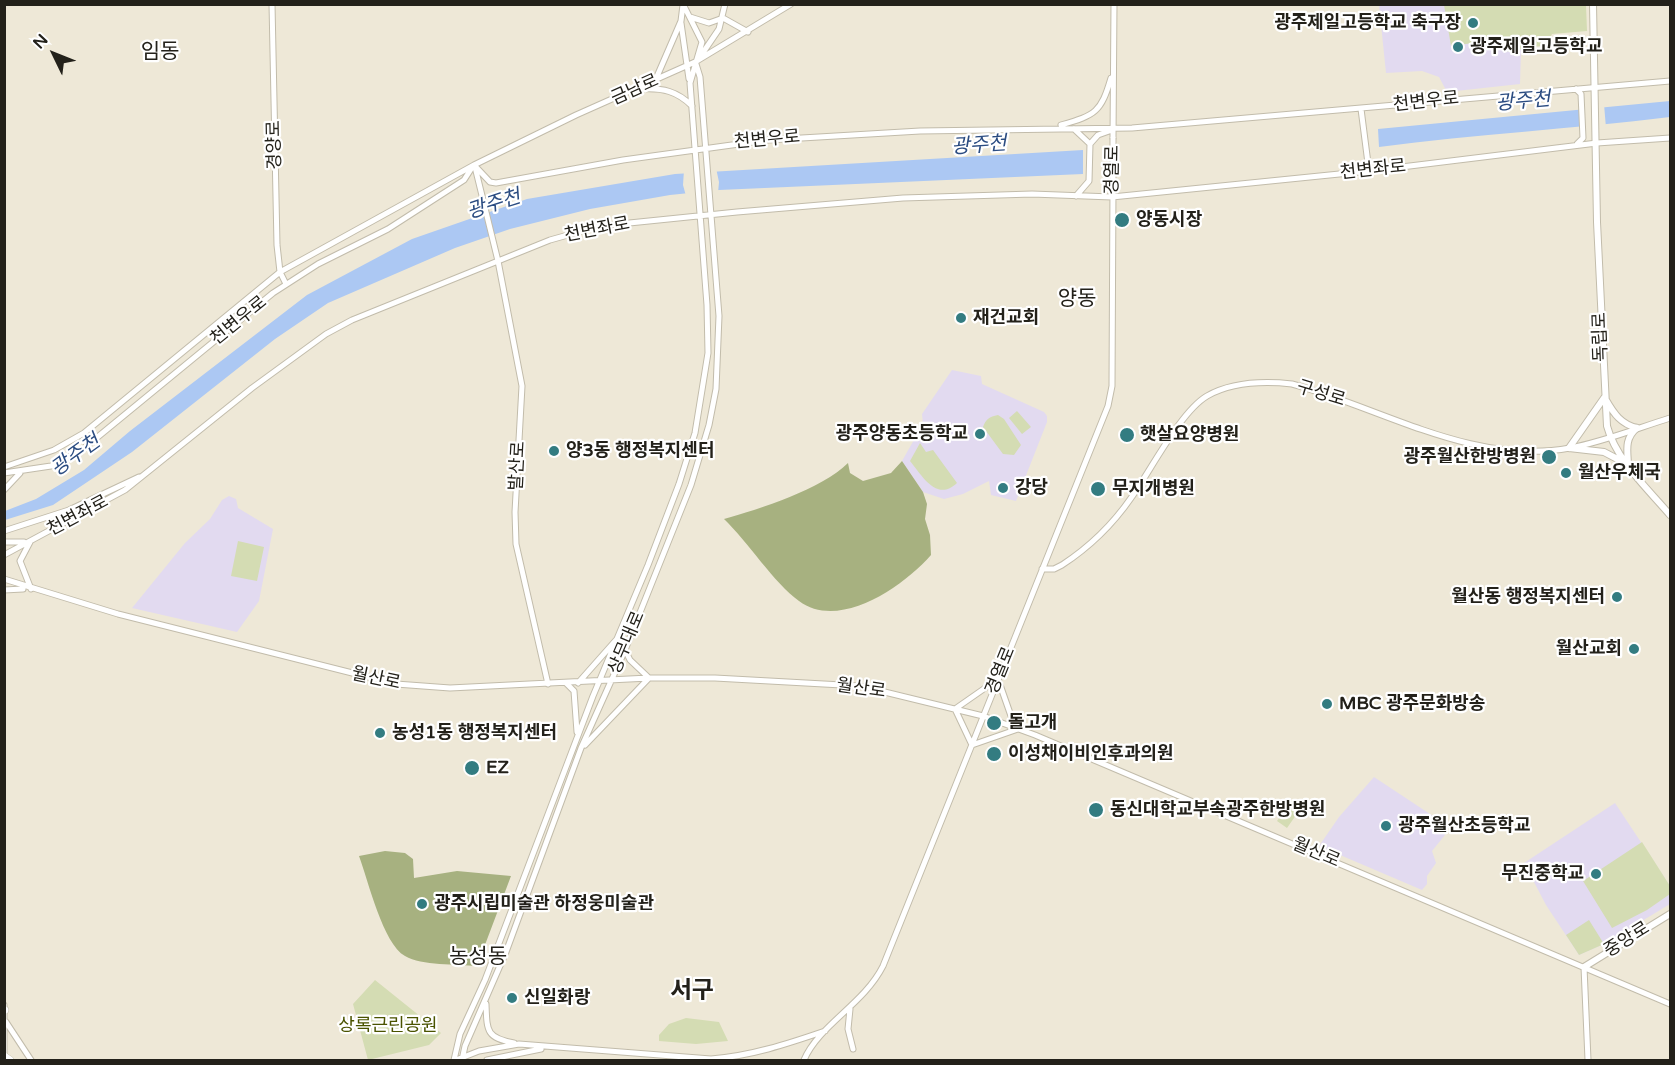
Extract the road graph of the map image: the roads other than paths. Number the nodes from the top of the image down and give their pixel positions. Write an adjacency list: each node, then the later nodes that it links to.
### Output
1 (272, 4): 38 (street, 경양로)
2 (725, 4): 8 (street)
3 (791, 4): 10 (street, 금남로)
4 (1114, 4): 13 (street, 경열로)
5 (1593, 4): 19 (main road)
6 (683, 5): 7 (street); 9 (street)
7 (690, 17): 8 (street); 11 (street)
8 (723, 18): 10 (street); 11 (street)
9 (681, 21): 12 (street); 14 (street)
10 (748, 32): 11 (street, 금남로)
11 (695, 62): 12 (street, 금남로); 16 (street); 29 (street)
12 (687, 66): 14 (street, 금남로); 16 (street)
13 (1114, 71): 23 (street); 24 (street, 경열로)
14 (655, 81): 18 (street, 금남로)
15 (1671, 81): 19 (street, 천변우로)
16 (690, 83): 20 (street)
17 (1575, 88): 19 (street, 천변우로); 21 (street, 천변우로); 28 (street)
18 (637, 89): 20 (street); 31 (street, 금남로)
19 (1595, 90): 26 (main road, 독립로)
20 (692, 106): 30 (street)
21 (1362, 109): 24 (street, 천변우로); 32 (street)
22 (1070, 127): 23 (street, 천변우로); 24 (street, 천변우로); 27 (street)
23 (1051, 128): 29 (street, 천변우로)
24 (1113, 129): 27 (street); 34 (street, 경열로, bridge)
25 (1671, 138): 26 (street, 천변좌로)
26 (1597, 140): 28 (street, 천변좌로); 40 (main road, 독립로)
27 (1090, 144): 33 (street)
28 (1576, 146): 32 (street, 천변좌로)
29 (706, 148): 30 (street, 천변우로); 35 (street, 상무대로)
30 (694, 149): 31 (street, 천변우로); 36 (street, 상무대로)
31 (474, 165): 37 (street, 발산로); 38 (street, 천변우로); 39 (street, 천변우로)
32 (1369, 171): 34 (street, 천변좌로)
33 (1076, 196): 34 (street, 천변좌로); 35 (street, 천변좌로)
34 (1112, 197): 56 (street, 경열로)
35 (712, 212): 36 (street, 천변좌로); 61 (street, 상무대로)
36 (700, 213): 37 (street, 천변좌로); 60 (street, 상무대로)
37 (498, 261): 49 (street, 천변좌로); 68 (street, 발산로)
38 (280, 272): 39 (street, 경양로); 46 (street, 천변우로)
39 (286, 284): 47 (street, 천변우로)
40 (1605, 397): 42 (main road); 43 (main road, 독립로); 44 (main road)
41 (1671, 418): 42 (street, 구성로)
42 (1636, 428): 43 (street, 구성로); 45 (main road)
43 (1609, 436): 44 (street, 구성로); 45 (main road, 독립로)
44 (1569, 448): 45 (main road); 56 (street, 구성로)
45 (1629, 465): 51 (main road, 독립로)
46 (4, 467)
47 (21, 472): 48 (street, 천변우로); 50 (street)
48 (4, 473)
49 (149, 473): 52 (street, 천변좌로); 53 (street, 천변좌로)
50 (4, 490)
51 (1671, 515)
52 (4, 531)
53 (31, 541): 54 (street); 55 (street, 천변좌로); 58 (street)
54 (4, 542)
55 (4, 555)
56 (1042, 569): 63 (street, 경열로)
57 (4, 579): 58 (street, 월산로)
58 (31, 589): 59 (street); 68 (street, 월산로)
59 (4, 590)
60 (621, 633): 65 (street); 66 (street, 상무대로)
61 (625, 650): 62 (street); 64 (street, 상무대로)
62 (649, 678): 64 (street, 월산로); 69 (street, 월산로); 74 (street)
63 (998, 679): 69 (street); 70 (street, 경열로); 71 (street)
64 (611, 681): 66 (street, 월산로); 74 (street, 상무대로)
65 (578, 682): 66 (street, 월산로); 67 (street, 월산로)
66 (599, 682): 72 (street, 상무대로)
67 (567, 683): 68 (street, 월산로); 72 (street)
68 (548, 684)
69 (955, 709): 70 (street, 월산로); 73 (street)
70 (983, 716): 71 (street, 월산로); 73 (street, 경열로)
71 (1018, 729): 73 (street); 76 (street, 월산로)
72 (578, 735): 90 (street, 상무대로)
73 (972, 745): 80 (street, 경열로)
74 (581, 748): 77 (street, 상무대로)
75 (1671, 914): 76 (main road, 중앙로)
76 (1584, 967): 78 (street, 월산로); 93 (street)
77 (486, 1002): 84 (street); 90 (street, 상무대로)
78 (1671, 1004)
79 (4, 1005): 81 (street)
80 (850, 1009): 83 (street, 경열로); 86 (street)
81 (5, 1010): 82 (street)
82 (6, 1022): 87 (street); 89 (street)
83 (827, 1030): 85 (street, 경열로); 92 (street)
84 (519, 1044): 85 (street, 경열로); 90 (street, 경열로)
85 (547, 1048): 91 (street, 경열로)
86 (853, 1049)
87 (4, 1056): 88 (main road)
88 (10, 1060)
89 (31, 1060)
90 (459, 1060)
91 (487, 1060)
92 (804, 1060)
93 (1588, 1060)

